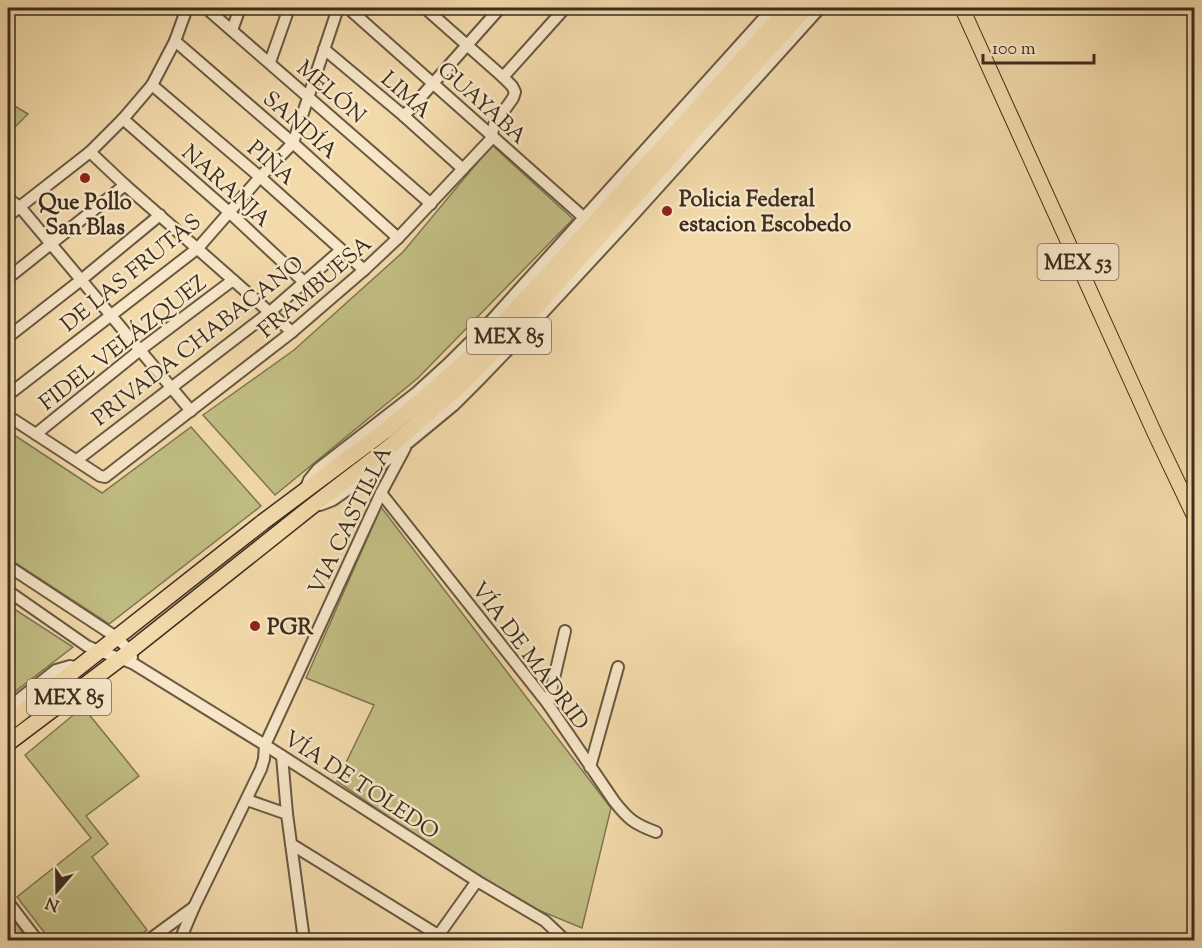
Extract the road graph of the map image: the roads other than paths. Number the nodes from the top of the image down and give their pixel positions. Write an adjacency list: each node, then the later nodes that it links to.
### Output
1 (187, 8): 16 (street)
2 (206, 8): 15 (street, MELÓN)
3 (240, 8): 15 (street)
4 (289, 8): 19 (street)
5 (338, 8): 18 (street, DE LAS FRUTAS)
6 (348, 8): 21 (street, GUAYABA)
7 (500, 8): 17 (street)
8 (565, 8): 20 (street)
9 (771, 8): 39 (street)
10 (788, 8): 27 (highway, MEX 85)
11 (807, 8): 27 (highway, MEX 85)
12 (820, 8): 59 (street)
13 (962, 8): 63 (main road, MEX 53)
14 (432, 10): 17 (street)
15 (232, 30): 19 (street, MELÓN)
16 (176, 41): 22 (street); 28 (street, SANDÍA)
17 (466, 44): 20 (street); 21 (street)
18 (324, 49): 23 (street, DE LAS FRUTAS); 24 (street, LIMA)
19 (270, 62): 23 (street, MELÓN)
20 (502, 77): 26 (street, FRAMBUESA)
21 (433, 84): 24 (street); 26 (street, GUAYABA)
22 (152, 85): 25 (street); 31 (street, PIÑA)
23 (309, 97): 28 (street, DE LAS FRUTAS); 34 (street, MELÓN)
24 (404, 116): 30 (street, LIMA)
25 (123, 119): 29 (street); 36 (street, NARANJA)
26 (492, 136): 30 (street, FRAMBUESA); 39 (street, GUAYABA)
27 (680, 137): 39 (highway, MEX 85); 62 (highway, MEX 85)
28 (293, 143): 31 (street, DE LAS FRUTAS); 40 (street, SANDÍA)
29 (90, 152): 32 (street); 35 (street)
30 (463, 169): 34 (street, FRAMBUESA)
31 (260, 177): 36 (street, DE LAS FRUTAS); 43 (street, PIÑA)
32 (125, 185): 37 (street); 41 (street)
33 (8, 199): 35 (street)
34 (431, 204): 40 (street, FRAMBUESA)
35 (20, 207): 38 (street); 41 (street)
36 (229, 212): 42 (street, DE LAS FRUTAS); 48 (street, NARANJA)
37 (160, 215): 42 (street); 46 (street)
38 (8, 216)
39 (588, 221): 67 (highway, MEX 85)
40 (398, 238): 44 (street, FRAMBUESA)
41 (51, 244): 45 (street); 46 (street)
42 (198, 248): 47 (street); 50 (street, DE LAS FRUTAS)
43 (341, 250): 44 (street, PIÑA); 48 (street, PRIVADA CHABACANO)
44 (364, 270): 51 (street, FRAMBUESA)
45 (8, 278)
46 (81, 280): 50 (street); 52 (street)
47 (233, 280): 49 (street); 53 (street, FIDEL VELÁZQUEZ)
48 (304, 282): 49 (street, PRIVADA CHABACANO)
49 (270, 312): 51 (street); 54 (street, PRIVADA CHABACANO)
50 (111, 315): 53 (street); 55 (street, DE LAS FRUTAS)
51 (292, 332): 56 (street, FRAMBUESA)
52 (8, 337)
53 (140, 350): 54 (street); 58 (street, FIDEL VELÁZQUEZ)
54 (172, 387): 56 (street); 60 (street, PRIVADA CHABACANO)
55 (8, 395)
56 (191, 411): 60 (street, FRAMBUESA)
57 (8, 416): 58 (street)
58 (36, 434): 60 (street)
59 (407, 443): 61 (street, VIA CASTILLA); 62 (street)
60 (77, 460)
61 (381, 493): 72 (street, VÍA DE MADRID); 76 (street, VIA CASTILLA)
62 (311, 507): 69 (highway, MEX 85)
63 (1194, 516)
64 (8, 566): 67 (street)
65 (8, 591): 68 (street)
66 (565, 631): 72 (street)
67 (116, 637): 68 (highway, MEX 85); 69 (street)
68 (98, 651): 69 (street); 71 (highway, MEX 85)
69 (128, 657): 75 (highway, MEX 85); 76 (street, VÍA DE TOLEDO)
70 (618, 667): 78 (street)
71 (79, 668): 73 (street); 74 (highway, MEX 85)
72 (548, 704): 78 (street, VÍA DE MADRID)
73 (8, 708)
74 (8, 723)
75 (8, 743)
76 (265, 745): 77 (street, VÍA DE TOLEDO); 79 (street, VIA CASTILLA)
77 (282, 756): 80 (street); 83 (street, VÍA DE TOLEDO)
78 (590, 767): 81 (street, VÍA DE MADRID)
79 (247, 800): 80 (street); 85 (street, VIA CASTILLA)
80 (287, 814): 82 (street)
81 (656, 832)
82 (291, 844): 86 (street); 90 (street)
83 (477, 881): 86 (street); 91 (street, VÍA DE TOLEDO)
84 (8, 902): 87 (street)
85 (194, 907): 88 (street); 89 (street, VIA CASTILLA)
86 (440, 939)
87 (37, 940)
88 (149, 940)
89 (180, 940)
90 (304, 940)
91 (565, 940)

